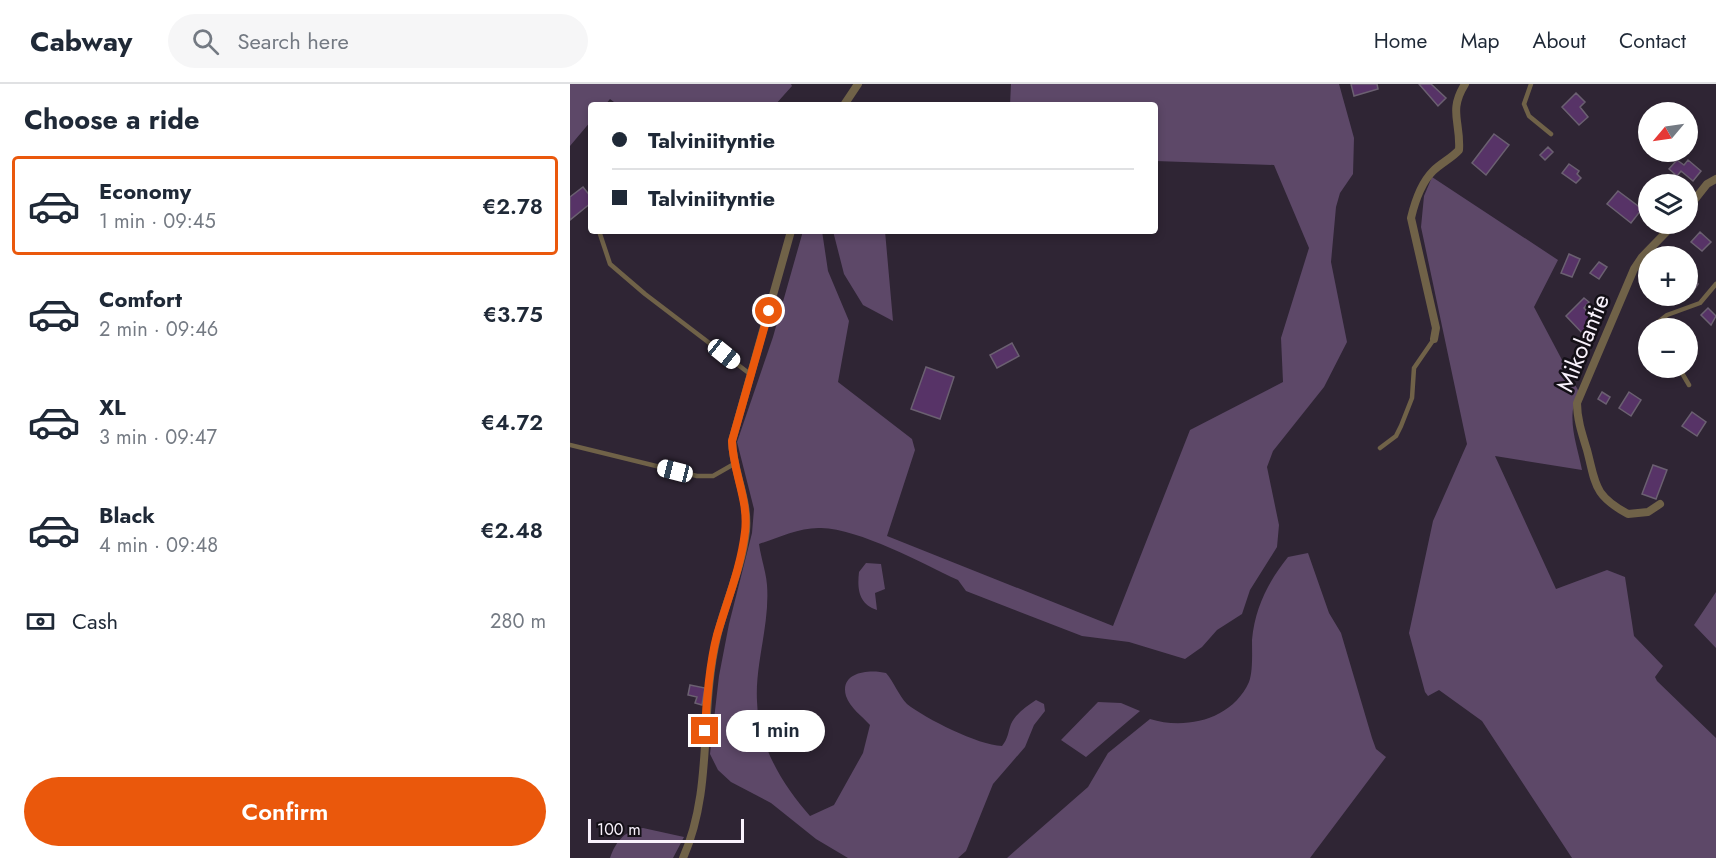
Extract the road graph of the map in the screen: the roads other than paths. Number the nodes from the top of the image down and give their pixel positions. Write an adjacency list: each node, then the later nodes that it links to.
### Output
1 (858, 84): 4 (street)
2 (1465, 84): 13 (street)
3 (1531, 84): 5 (lane)
4 (846, 102)
5 (1551, 134)
6 (1716, 179): 7 (street)
7 (1698, 195)
8 (600, 234): 14 (lane)
9 (790, 234): 14 (street)
10 (1664, 234): 20 (street, Mikolantie)
11 (1716, 284): 12 (lane)
12 (1663, 318)
13 (1434, 339): 18 (lane)
14 (752, 375): 19 (street)
15 (1685, 378): 16 (lane)
16 (1689, 385)
17 (570, 445): 19 (lane)
18 (1380, 448)
19 (734, 464): 21 (street)
20 (1660, 504)
21 (683, 858)

